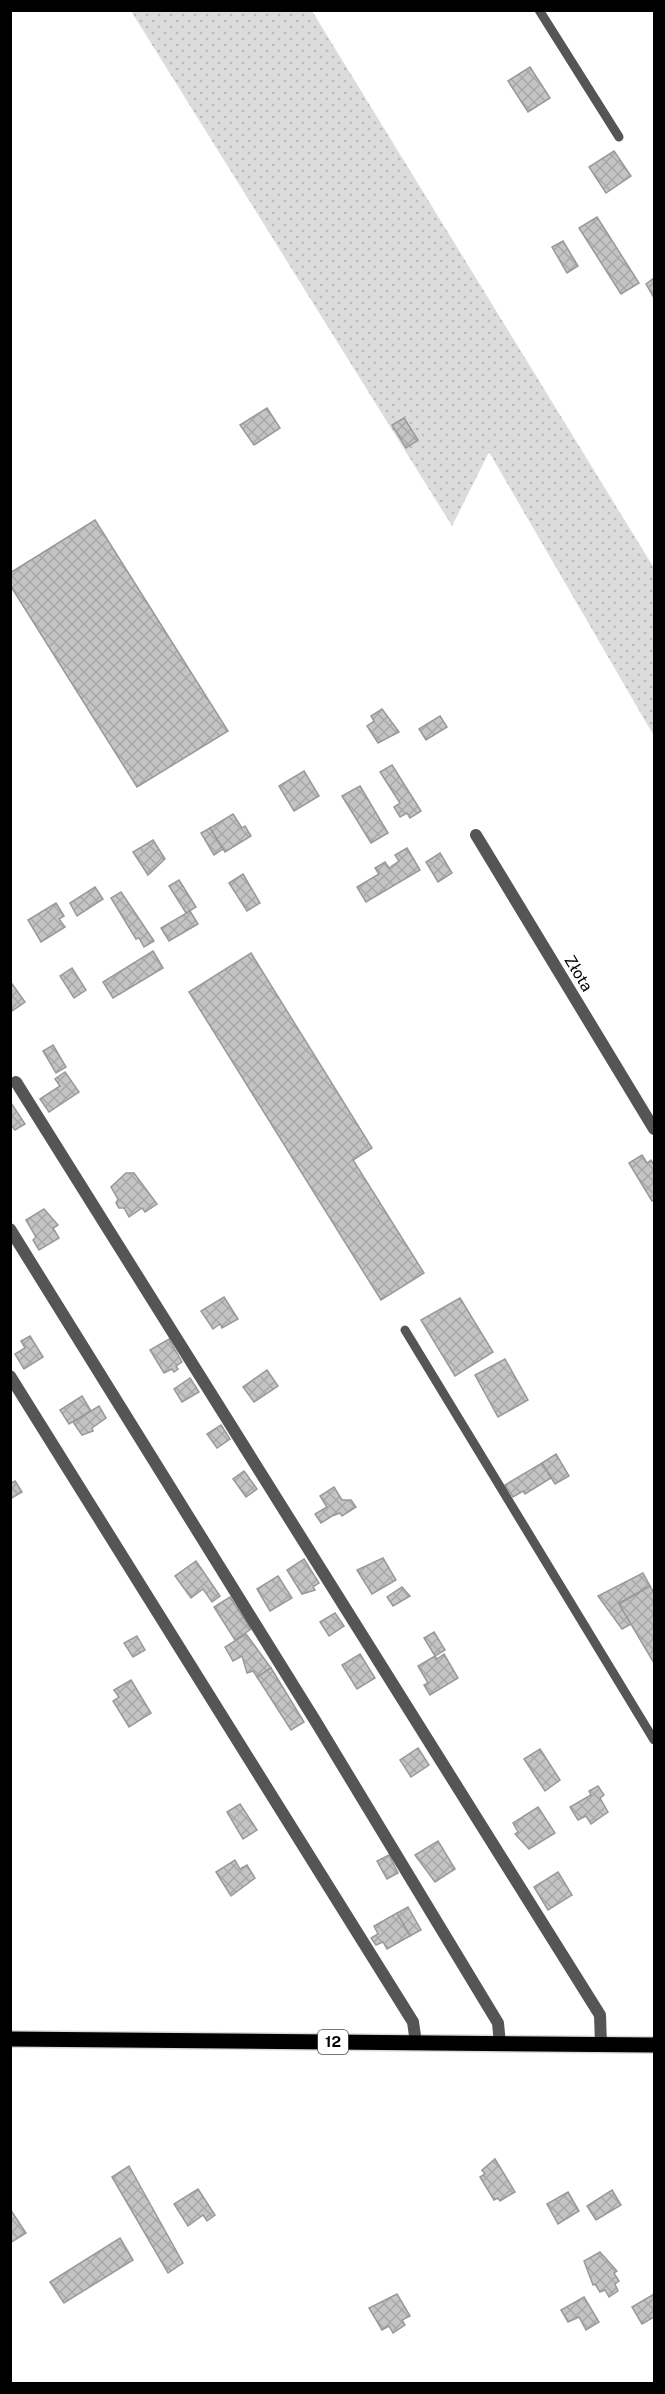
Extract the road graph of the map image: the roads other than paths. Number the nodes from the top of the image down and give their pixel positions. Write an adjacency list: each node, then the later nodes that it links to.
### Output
1 (539, 10): 2 (lane)
2 (620, 137)
3 (476, 835): 5 (street, Złota)
4 (16, 1082): 13 (street)
5 (654, 1129)
6 (10, 1229): 12 (street)
7 (405, 1330): 9 (lane)
8 (10, 1376): 11 (street)
9 (654, 1740)
10 (10, 2039): 11 (main road, 12)
11 (416, 2043): 12 (main road, 12)
12 (500, 2044): 13 (main road, 12)
13 (601, 2045): 14 (main road, 12)
14 (654, 2045)

